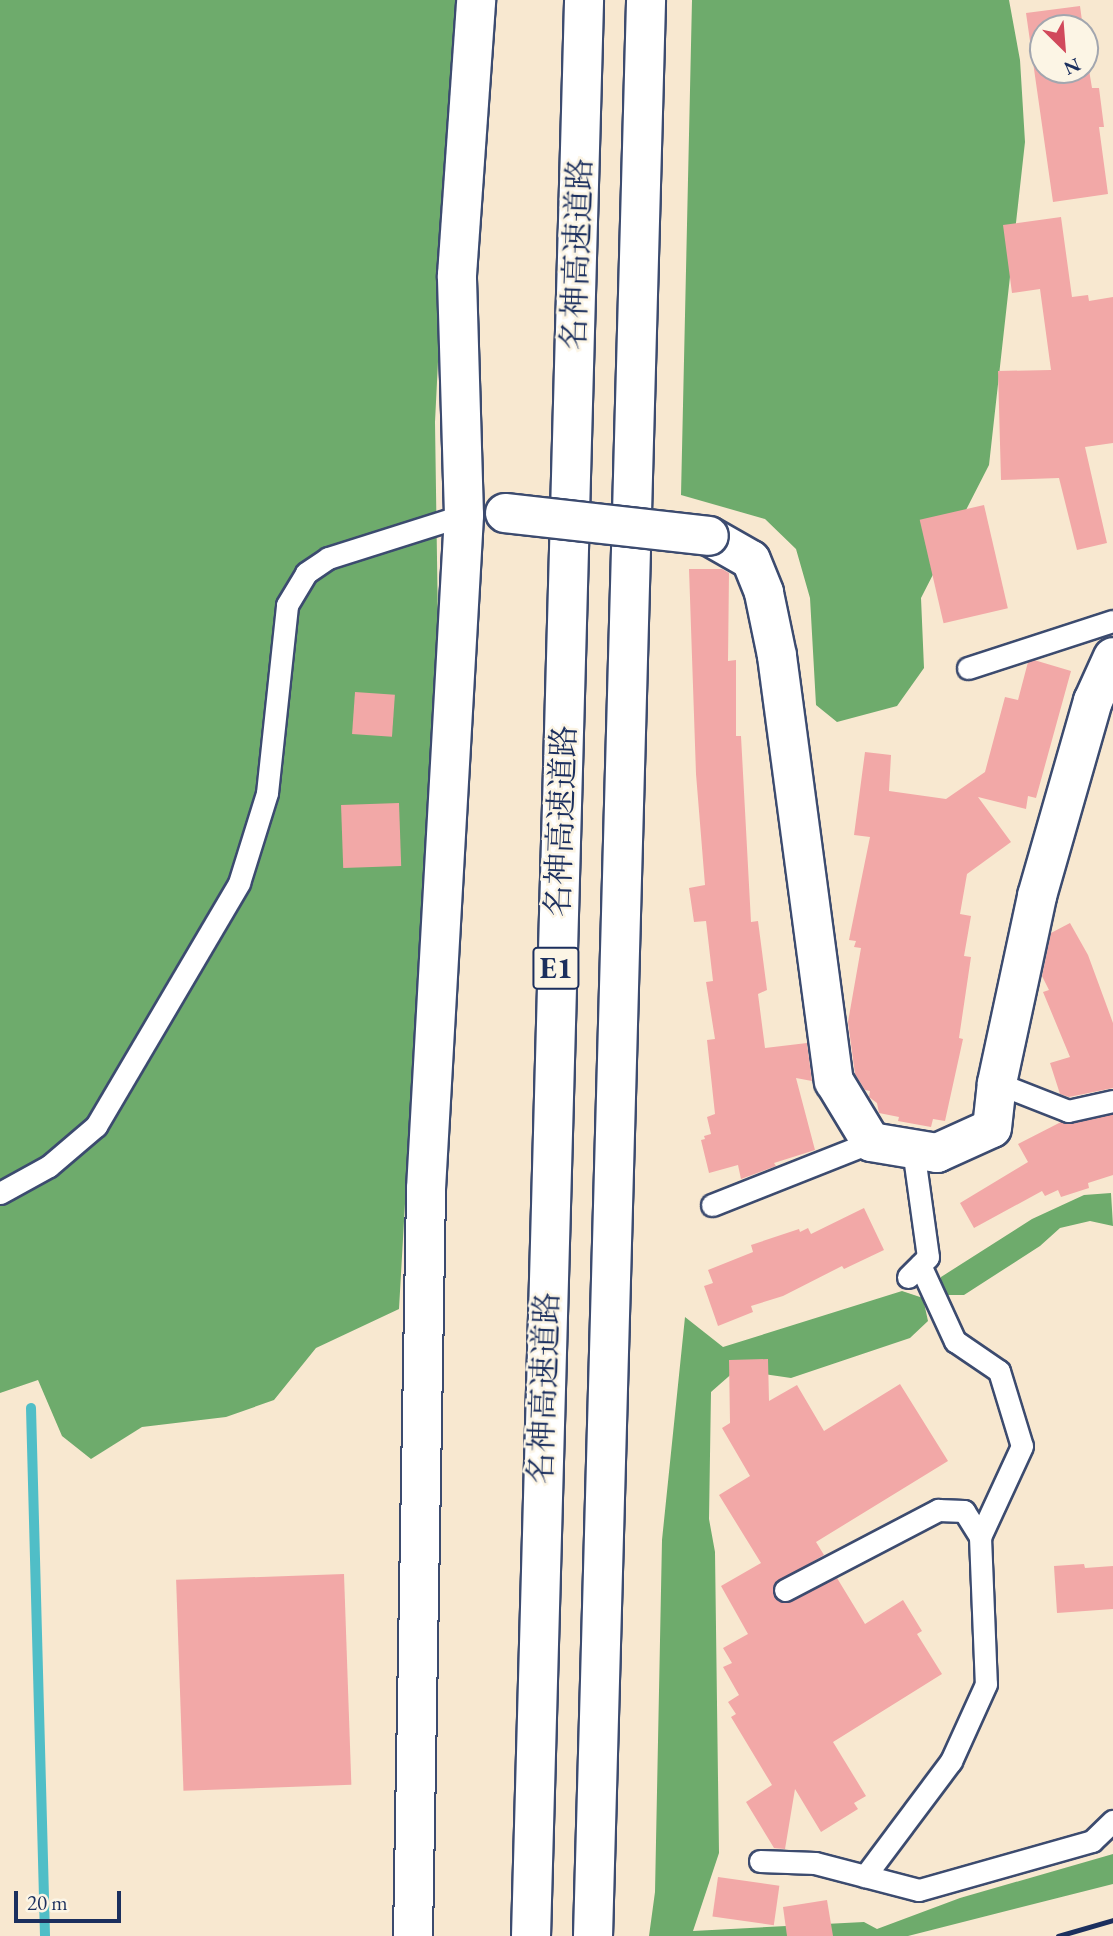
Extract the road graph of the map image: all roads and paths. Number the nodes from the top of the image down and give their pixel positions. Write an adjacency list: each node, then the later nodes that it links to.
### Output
1 (476, 0): 4 (main road)
2 (584, 0): 20 (main road, 名神高速道路 / E1)
3 (646, 0): 21 (main road, 名神高速道路 / E1)
4 (464, 515): 10 (main road, bridge); 12 (lane); 19 (main road)
5 (1113, 621): 7 (lane)
6 (1113, 657): 8 (main road)
7 (968, 667)
8 (997, 1083): 9 (lane); 11 (main road)
9 (1113, 1101)
10 (871, 1142): 11 (main road); 13 (lane)
11 (913, 1149): 14 (lane)
12 (0, 1193)
13 (712, 1205)
14 (980, 1537): 15 (lane); 18 (lane)
15 (785, 1590)
16 (1113, 1821): 18 (lane)
17 (760, 1861): 18 (lane)
18 (865, 1876)
19 (413, 1936)
20 (530, 1936)
21 (593, 1936)

